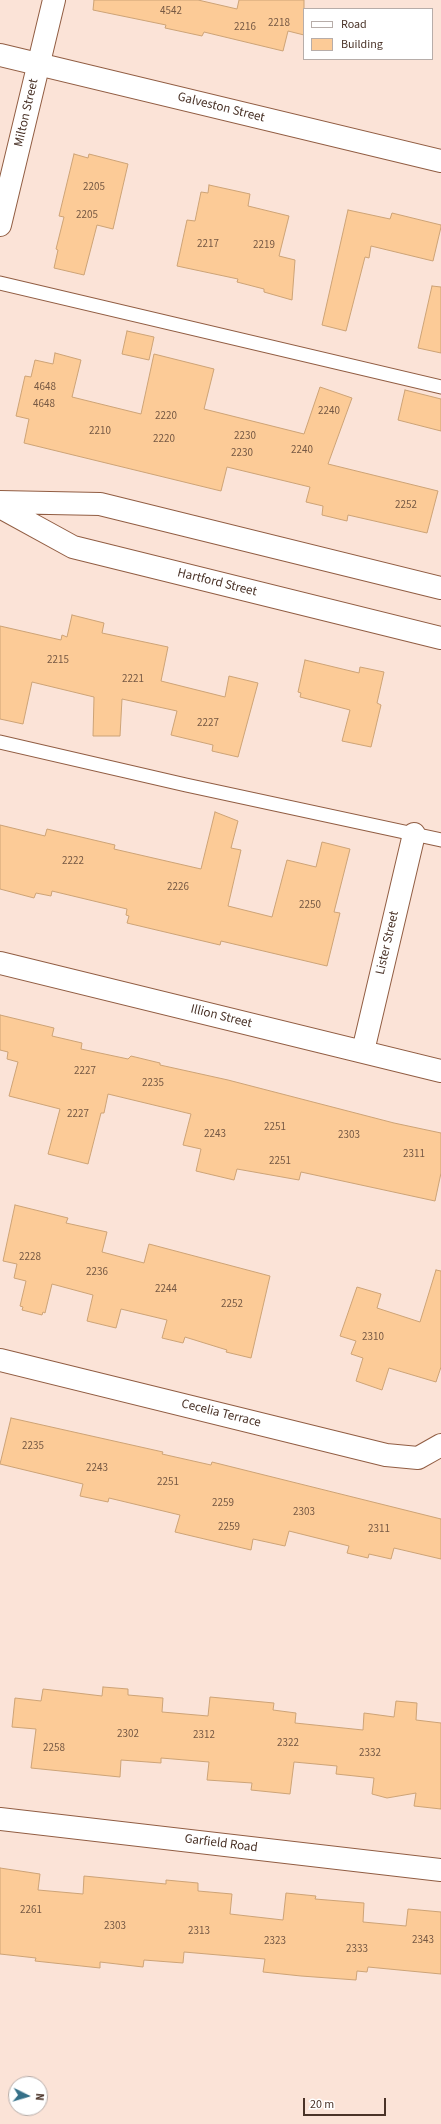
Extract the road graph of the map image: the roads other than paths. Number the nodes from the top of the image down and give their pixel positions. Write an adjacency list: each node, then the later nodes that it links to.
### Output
1 (54, 0): 3 (street, Milton Street)
2 (0, 55): 3 (street, Galveston Street)
3 (38, 64): 4 (street, Galveston Street); 5 (street, Milton Street)
4 (441, 161)
5 (0, 225)
6 (0, 283): 7 (lane)
7 (441, 387)
8 (0, 502): 10 (street)
9 (0, 507): 11 (street, Hartford Street)
10 (441, 588)
11 (441, 638)
12 (0, 742): 13 (lane)
13 (414, 834): 14 (lane); 16 (street, Lister Street)
14 (441, 840)
15 (0, 963): 16 (street, Illion Street)
16 (363, 1051): 17 (street, Illion Street)
17 (441, 1071)
18 (0, 1360): 19 (street, Cecelia Terrace)
19 (441, 1445)
20 (0, 1819): 21 (street, Garfield Road)
21 (441, 1870)

